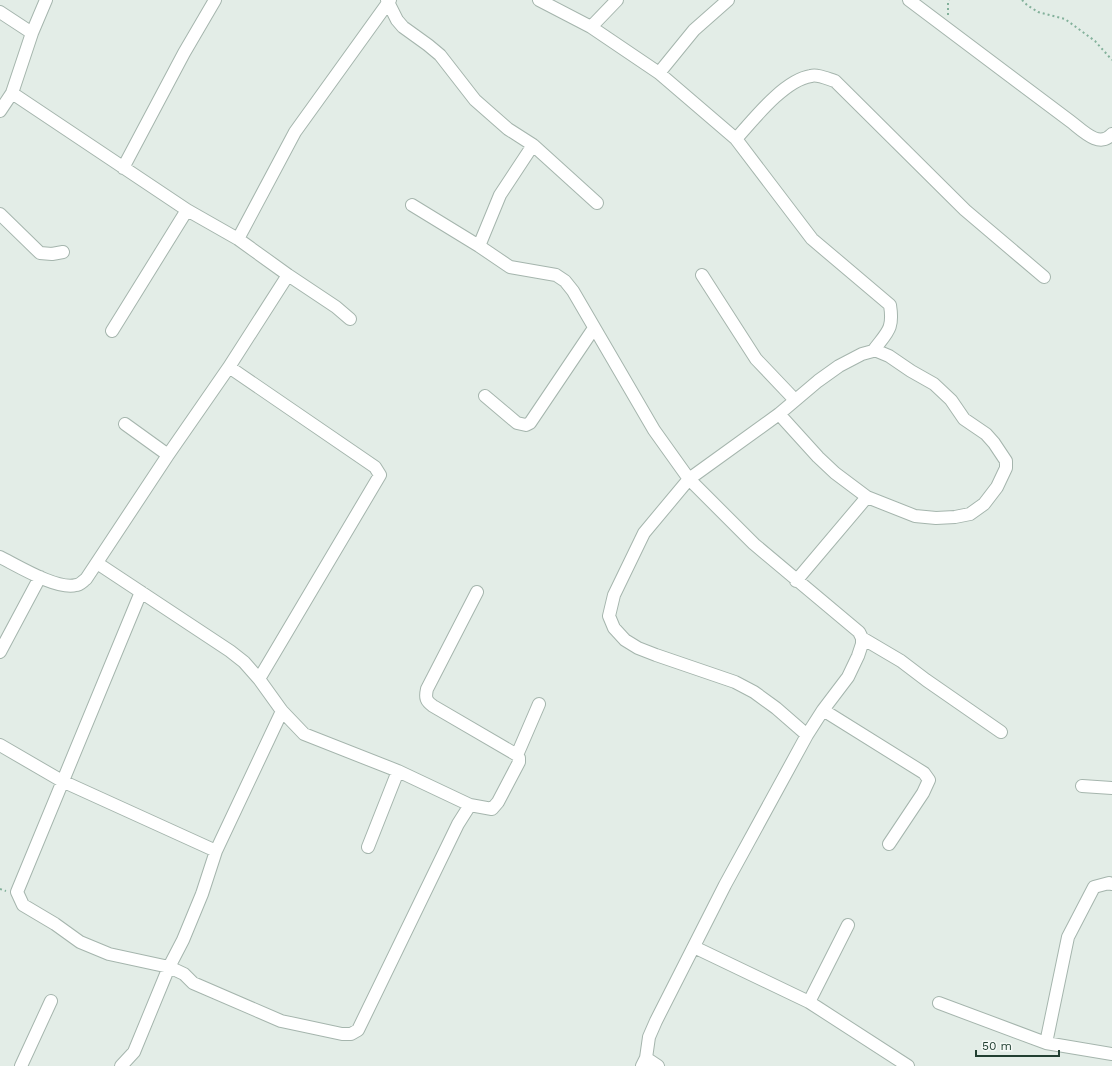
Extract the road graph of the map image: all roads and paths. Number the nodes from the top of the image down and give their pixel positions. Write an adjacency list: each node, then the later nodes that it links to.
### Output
1 (46, 0): 11 (street)
2 (215, 0): 19 (street)
3 (539, 0): 10 (street)
4 (617, 0): 10 (street)
5 (728, 0): 13 (street)
6 (909, 0): 16 (street)
7 (1022, 0): 12 (path)
8 (389, 1): 18 (street); 24 (street)
9 (0, 12): 11 (street)
10 (591, 27): 13 (street)
11 (32, 33): 14 (street)
12 (1112, 60)
13 (659, 73): 17 (street)
14 (12, 93): 15 (street); 19 (street)
15 (0, 111)
16 (1112, 134)
17 (736, 139): 29 (street); 33 (street)
18 (533, 145): 20 (street); 25 (street)
19 (124, 168): 22 (street)
20 (597, 203)
21 (412, 205): 25 (street)
22 (187, 210): 24 (street); 32 (street)
23 (0, 214): 26 (street)
24 (238, 239): 27 (street)
25 (479, 246): 31 (street)
26 (63, 252)
27 (288, 275): 30 (street); 34 (street)
28 (702, 275): 36 (street)
29 (1044, 277)
30 (350, 319)
31 (594, 328): 35 (street); 40 (street)
32 (112, 331)
33 (873, 351): 36 (street); 41 (street)
34 (229, 367): 39 (street); 50 (street)
35 (485, 396)
36 (795, 400): 37 (street)
37 (779, 414): 40 (street); 41 (street)
38 (124, 424): 39 (street)
39 (168, 455): 43 (street)
40 (689, 479): 45 (street); 55 (street)
41 (867, 498): 45 (street)
42 (0, 557): 44 (street)
43 (98, 563): 44 (street); 46 (street)
44 (40, 577): 49 (street)
45 (796, 581): 48 (street)
46 (141, 592): 50 (street); 59 (street)
47 (477, 592): 57 (street)
48 (862, 638): 52 (street); 54 (street)
49 (0, 652)
50 (259, 679): 53 (street)
51 (539, 704): 57 (street)
52 (823, 710): 55 (street); 63 (street)
53 (282, 712): 58 (street); 65 (street)
54 (1001, 732)
55 (807, 735): 68 (street)
56 (0, 745): 59 (street)
57 (516, 755): 62 (street)
58 (398, 770): 62 (street); 64 (street)
59 (62, 781): 65 (street); 69 (street)
60 (1082, 786): 61 (street)
61 (1112, 788)
62 (470, 805): 69 (street)
63 (889, 844)
64 (368, 847)
65 (216, 851): 69 (street)
66 (1112, 884): 73 (street)
67 (848, 925): 71 (street)
68 (694, 947): 71 (street); 75 (street)
69 (169, 967): 77 (street)
70 (51, 1001): 76 (street)
71 (809, 1002): 79 (street)
72 (940, 1003): 73 (street)
73 (1046, 1043): 74 (street)
74 (1112, 1054)
75 (644, 1062): 78 (street)
76 (21, 1066)
77 (121, 1066)
78 (658, 1066)
79 (908, 1066)

